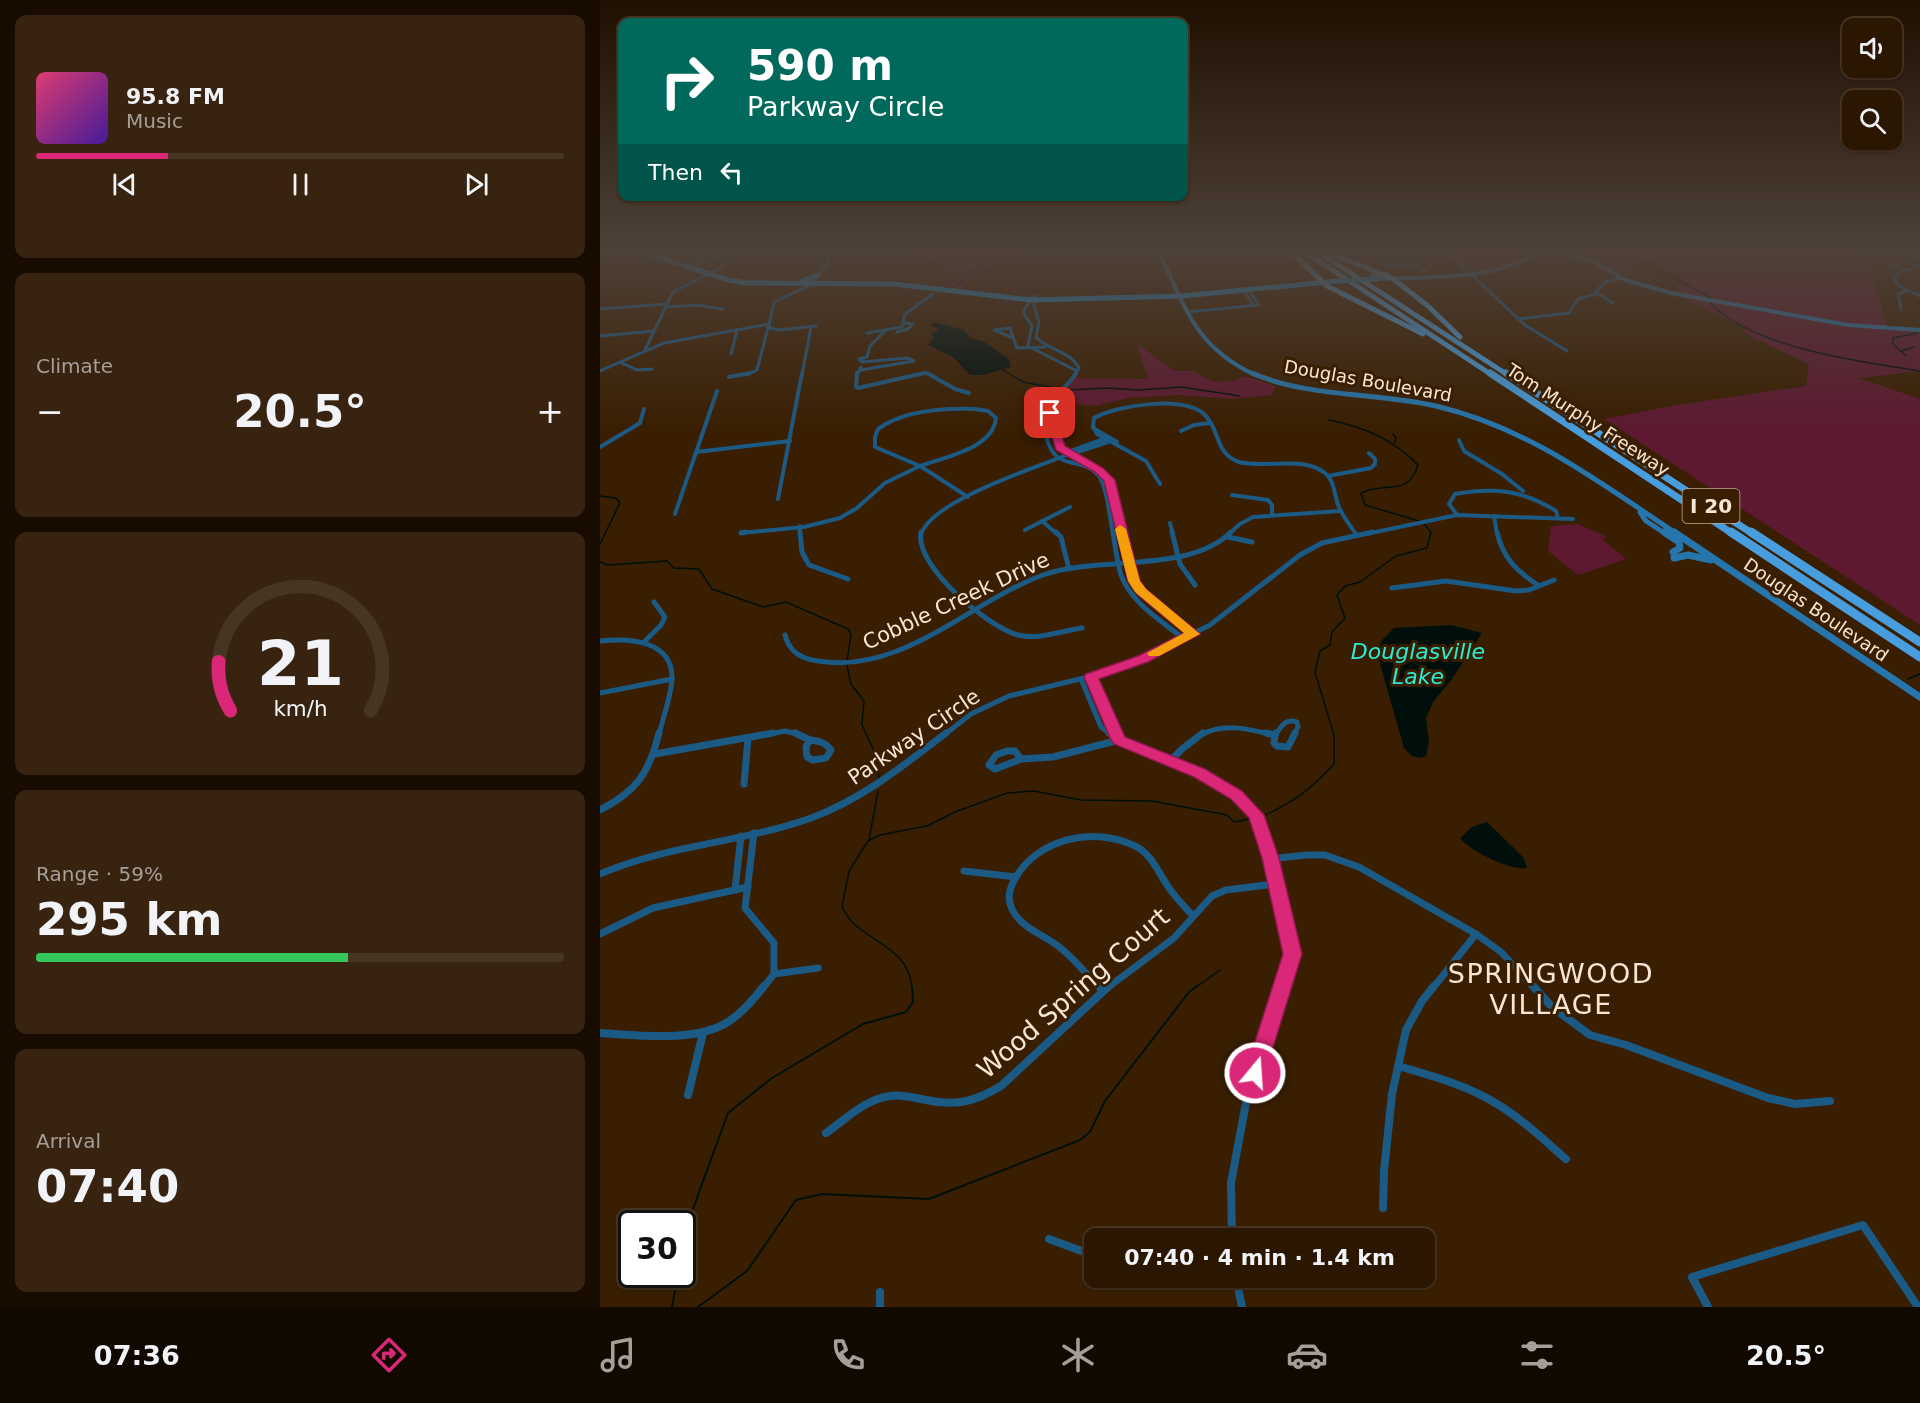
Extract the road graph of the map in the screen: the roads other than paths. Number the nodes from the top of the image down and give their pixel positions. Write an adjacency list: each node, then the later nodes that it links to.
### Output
1 (664, 309): 22 (street)
2 (772, 309): 18 (street)
3 (912, 309): 17 (street)
4 (1025, 309): 29 (street)
5 (1036, 309): 28 (street)
6 (1186, 309): 15 (main road, Douglas Boulevard)
7 (1217, 309): 15 (street)
8 (1374, 309): 44 (highway)
9 (1392, 309): 44 (highway, Tom Murphy Freeway / I 20)
10 (1407, 309): 37 (highway, Tom Murphy Freeway / I 20)
11 (1429, 309): 37 (highway)
12 (1508, 309): 16 (street)
13 (1572, 309): 16 (street)
14 (1757, 309): 21 (main road)
15 (1187, 312): 68 (main road, Douglas Boulevard)
16 (1518, 319): 31 (street)
17 (903, 323): 20 (street); 20 (street)
18 (769, 324): 19 (street); 23 (street); 40 (street)
19 (813, 327): 52 (street)
20 (893, 330): 24 (street)
21 (1920, 330)
22 (654, 331): 26 (street); 30 (street)
23 (737, 331): 30 (street); 32 (street)
24 (884, 332): 25 (street); 34 (street)
25 (867, 333)
26 (600, 336)
27 (1013, 338): 27 (street); 29 (street)
28 (1043, 345): 29 (street); 39 (street)
29 (1030, 348): 39 (street)
30 (645, 350): 33 (street)
31 (1567, 351)
32 (731, 354)
33 (620, 362): 35 (street); 38 (street)
34 (862, 363): 36 (street); 36 (street)
35 (652, 369)
36 (861, 370): 42 (street)
37 (1502, 370): 102 (highway, Tom Murphy Freeway / I 20)
38 (600, 371)
39 (1077, 371): 43 (street)
40 (729, 377)
41 (717, 391): 56 (street)
42 (969, 393)
43 (1056, 398): 58 (street); 59 (street)
44 (1538, 405): 103 (highway, Tom Murphy Freeway / I 20)
45 (644, 409): 54 (street)
46 (879, 420): 47 (street)
47 (886, 423): 60 (street); 60 (street)
48 (1210, 423): 49 (street); 50 (street); 61 (street)
49 (1094, 428): 53 (street); 55 (street)
50 (1181, 430)
51 (1459, 440): 63 (street)
52 (790, 441): 56 (street); 66 (street)
53 (1106, 441): 55 (street); 58 (street)
54 (600, 447)
55 (1121, 448): 62 (street)
56 (696, 452): 70 (street)
57 (1369, 453): 61 (street)
58 (1069, 454): 59 (street); 85 (street)
59 (1058, 459): 65 (street); 86 (street)
60 (919, 466): 65 (street); 78 (street)
61 (1328, 476): 69 (street)
62 (1160, 484)
63 (1524, 492): 72 (street); 74 (street)
64 (1232, 495): 71 (street)
65 (968, 497): 95 (street)
66 (778, 499)
67 (1070, 507): 76 (street)
68 (1637, 508): 87 (main road, Douglas Boulevard); 87 (main road)
69 (1340, 511): 71 (street, Cobble Creek Drive); 81 (street)
70 (675, 514)
71 (1272, 514): 82 (street, Cobble Creek Drive)
72 (1457, 515): 73 (street, Parkway Circle); 81 (street, Parkway Circle)
73 (1494, 516): 74 (street, Parkway Circle); 92 (street)
74 (1558, 518): 75 (street, Parkway Circle)
75 (1573, 519)
76 (1042, 521): 79 (street); 88 (street)
77 (1170, 523): 84 (street)
78 (800, 526): 80 (street); 89 (street)
79 (1025, 531)
80 (741, 533)
81 (1356, 534): 97 (street, Parkway Circle)
82 (1228, 537): 83 (street); 84 (street, Cobble Creek Drive)
83 (1252, 542)
84 (1178, 555): 85 (street, Cobble Creek Drive); 91 (street)
85 (1129, 560): 86 (street, Cobble Creek Drive); 97 (street)
86 (1118, 562): 88 (street, Cobble Creek Drive); 99 (street)
87 (1717, 562): 108 (main road, Douglas Boulevard)
88 (1069, 568): 95 (street, Cobble Creek Drive)
89 (848, 579)
90 (1554, 580): 92 (street)
91 (1195, 585)
92 (1539, 585): 93 (street)
93 (1392, 588)
94 (654, 602): 101 (street)
95 (976, 610): 96 (street); 98 (street, Cobble Creek Drive)
96 (1082, 628)
97 (1193, 634): 99 (street, Parkway Circle)
98 (785, 635)
99 (1184, 639): 104 (street, Parkway Circle)
100 (600, 641): 101 (street)
101 (645, 642): 105 (street)
102 (1920, 642)
103 (1920, 657)
104 (1091, 677): 106 (street, Parkway Circle); 112 (street)
105 (672, 679): 107 (street); 113 (street)
106 (1081, 679): 112 (street); 118 (street, Parkway Circle)
107 (600, 693)
108 (1920, 697)
109 (1275, 735): 109 (street); 115 (street)
110 (748, 738): 111 (street); 113 (street); 116 (street)
111 (810, 740)
112 (1119, 740): 114 (street); 115 (street)
113 (655, 754): 117 (street)
114 (1021, 759): 114 (street)
115 (1169, 762): 120 (street)
116 (744, 784)
117 (600, 810)
118 (754, 833): 119 (street, Parkway Circle); 125 (street)
119 (741, 836): 122 (street, Parkway Circle); 126 (street)
120 (1270, 858): 124 (street); 129 (street)
121 (964, 871): 123 (street)
122 (600, 874)
123 (1016, 877): 127 (street); 132 (street)
124 (1275, 884): 127 (street, Wood Spring Court); 141 (street)
125 (748, 887): 126 (street); 131 (street)
126 (735, 890): 128 (street)
127 (1193, 916): 132 (street, Wood Spring Court)
128 (600, 934)
129 (1476, 934): 135 (street); 137 (street)
130 (818, 968): 131 (street)
131 (774, 974): 134 (street)
132 (1103, 991): 138 (street, Wood Spring Court)
133 (600, 1033): 134 (street)
134 (704, 1033): 136 (street)
135 (1398, 1066): 139 (street); 140 (street)
136 (688, 1095)
137 (1830, 1101)
138 (826, 1133)
139 (1566, 1159)
140 (1383, 1208)
141 (1232, 1228)
142 (1049, 1239): 143 (street)
143 (1084, 1252)
144 (1238, 1288): 147 (street)
145 (880, 1293): 146 (street)
146 (880, 1307)
147 (1242, 1307)
148 (1708, 1307): 149 (street)
149 (1918, 1307)

